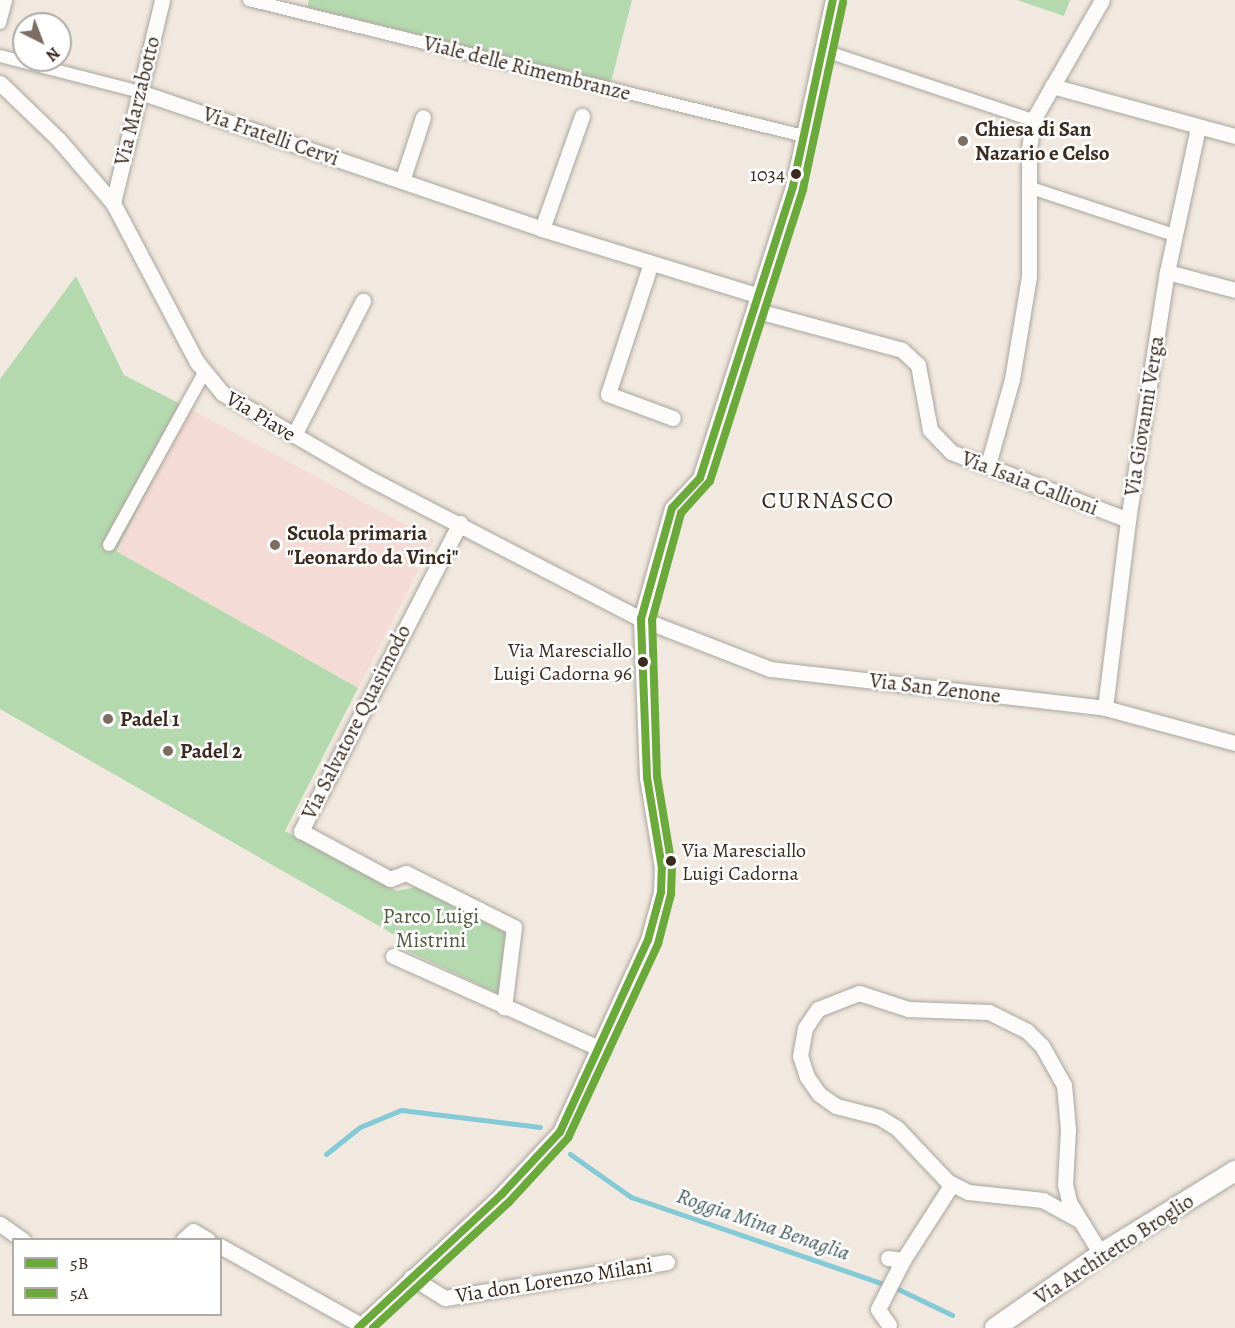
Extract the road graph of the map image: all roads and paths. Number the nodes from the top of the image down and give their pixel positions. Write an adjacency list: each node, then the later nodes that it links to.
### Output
1 (6, 0): 6 (street)
2 (162, 0): 11 (street, Via Marzabotto)
3 (249, 0): 16 (street, Viale delle Rimembranze)
4 (833, 0): 7 (street)
5 (1102, 0): 10 (street)
6 (0, 23)
7 (822, 50): 14 (street); 16 (street)
8 (0, 56): 11 (street)
9 (0, 83): 20 (street, Via Piave)
10 (1052, 86): 14 (street); 15 (street)
11 (140, 92): 18 (street, Via Fratelli Cervi); 20 (street, Via Marzabotto)
12 (582, 116): 21 (street)
13 (423, 117): 18 (street)
14 (1033, 120): 19 (street)
15 (1198, 127): 17 (street); 22 (street, Via Giovanni Verga)
16 (804, 136): 27 (street)
17 (1235, 136)
18 (402, 181): 21 (street, Via Fratelli Cervi)
19 (1028, 187): 22 (street); 31 (street)
20 (113, 202): 28 (street, Via Piave)
21 (542, 229): 23 (street, Via Fratelli Cervi)
22 (1174, 235): 24 (street, Via Giovanni Verga)
23 (651, 264): 27 (street, Via Fratelli Cervi); 29 (street)
24 (1167, 272): 25 (street); 32 (street, Via Giovanni Verga)
25 (1235, 290)
26 (363, 301): 30 (street)
27 (755, 303): 31 (street, Via Isaia Callioni); 35 (street)
28 (204, 373): 30 (street, Via Piave); 34 (street)
29 (674, 418)
30 (294, 435): 33 (street, Via Piave)
31 (988, 465): 32 (street, Via Isaia Callioni)
32 (1128, 520): 36 (street, Via Giovanni Verga)
33 (460, 523): 35 (street, Via Piave); 39 (street, Via Salvatore Quasimodo)
34 (109, 545)
35 (640, 619): 36 (street, Via San Zenone); 40 (street)
36 (1105, 708): 37 (street, Via San Zenone)
37 (1235, 742)
38 (393, 956): 39 (street)
39 (504, 1007): 40 (street)
40 (601, 1049): 51 (street)
41 (1235, 1171): 49 (street, Via Architetto Broglio)
42 (952, 1184): 43 (street); 43 (street); 52 (street)
43 (1077, 1219): 49 (street)
44 (0, 1224): 45 (street)
45 (21, 1238)
46 (184, 1238): 47 (street)
47 (206, 1238)
48 (222, 1247): 53 (street)
49 (1101, 1254): 54 (street, Via Architetto Broglio)
50 (668, 1262): 51 (street, Via don Lorenzo Milani)
51 (411, 1277): 53 (street)
52 (889, 1325)
53 (359, 1326)
54 (995, 1328)

